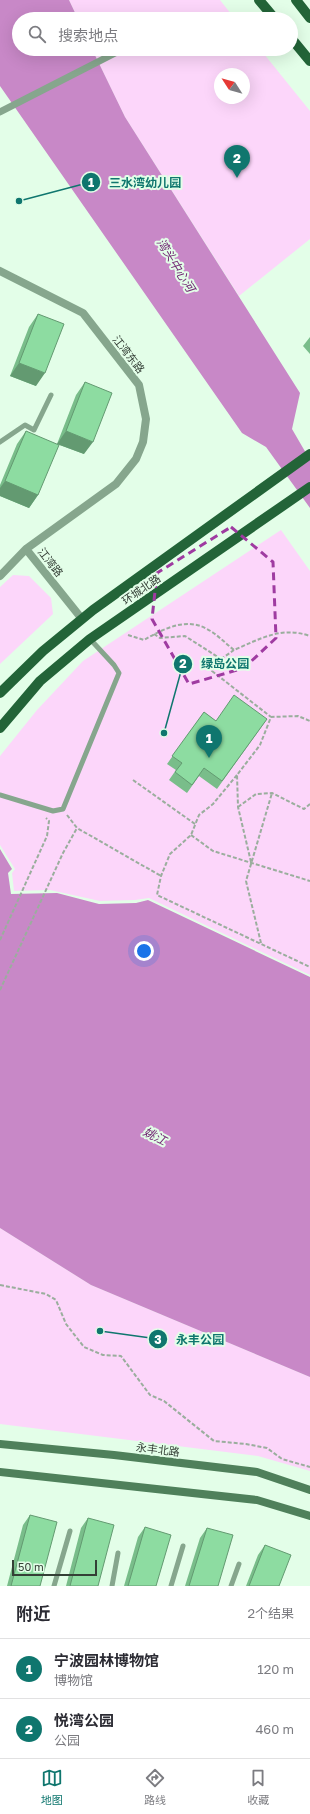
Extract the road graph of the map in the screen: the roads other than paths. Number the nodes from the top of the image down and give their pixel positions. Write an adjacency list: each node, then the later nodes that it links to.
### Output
1 (259, 0): 3 (main road)
2 (296, 0): 4 (main road)
3 (269, 12)
4 (310, 18)
5 (298, 46): 7 (main road)
6 (108, 56): 8 (street)
7 (310, 61)
8 (0, 112)
9 (0, 271): 14 (street, 江湾东路)
10 (51, 395): 11 (lane)
11 (0, 442)
12 (310, 454): 16 (main road, 环城北路)
13 (310, 487): 17 (main road, 环城北路)
14 (26, 549): 15 (street, 江湾路); 16 (street, 江湾路)
15 (0, 576)
16 (82, 619): 18 (main road, 环城北路)
17 (90, 639): 19 (main road, 环城北路); 20 (lane)
18 (0, 693)
19 (0, 728)
20 (0, 795)
21 (0, 1444): 23 (main road, 永丰北路)
22 (0, 1472): 24 (main road)
23 (310, 1490)
24 (310, 1516)
25 (70, 1531): 29 (lane)
26 (183, 1546): 31 (lane)
27 (118, 1553): 30 (lane)
28 (239, 1564): 32 (lane)
29 (54, 1586)
30 (112, 1586)
31 (171, 1586)
32 (231, 1586)

